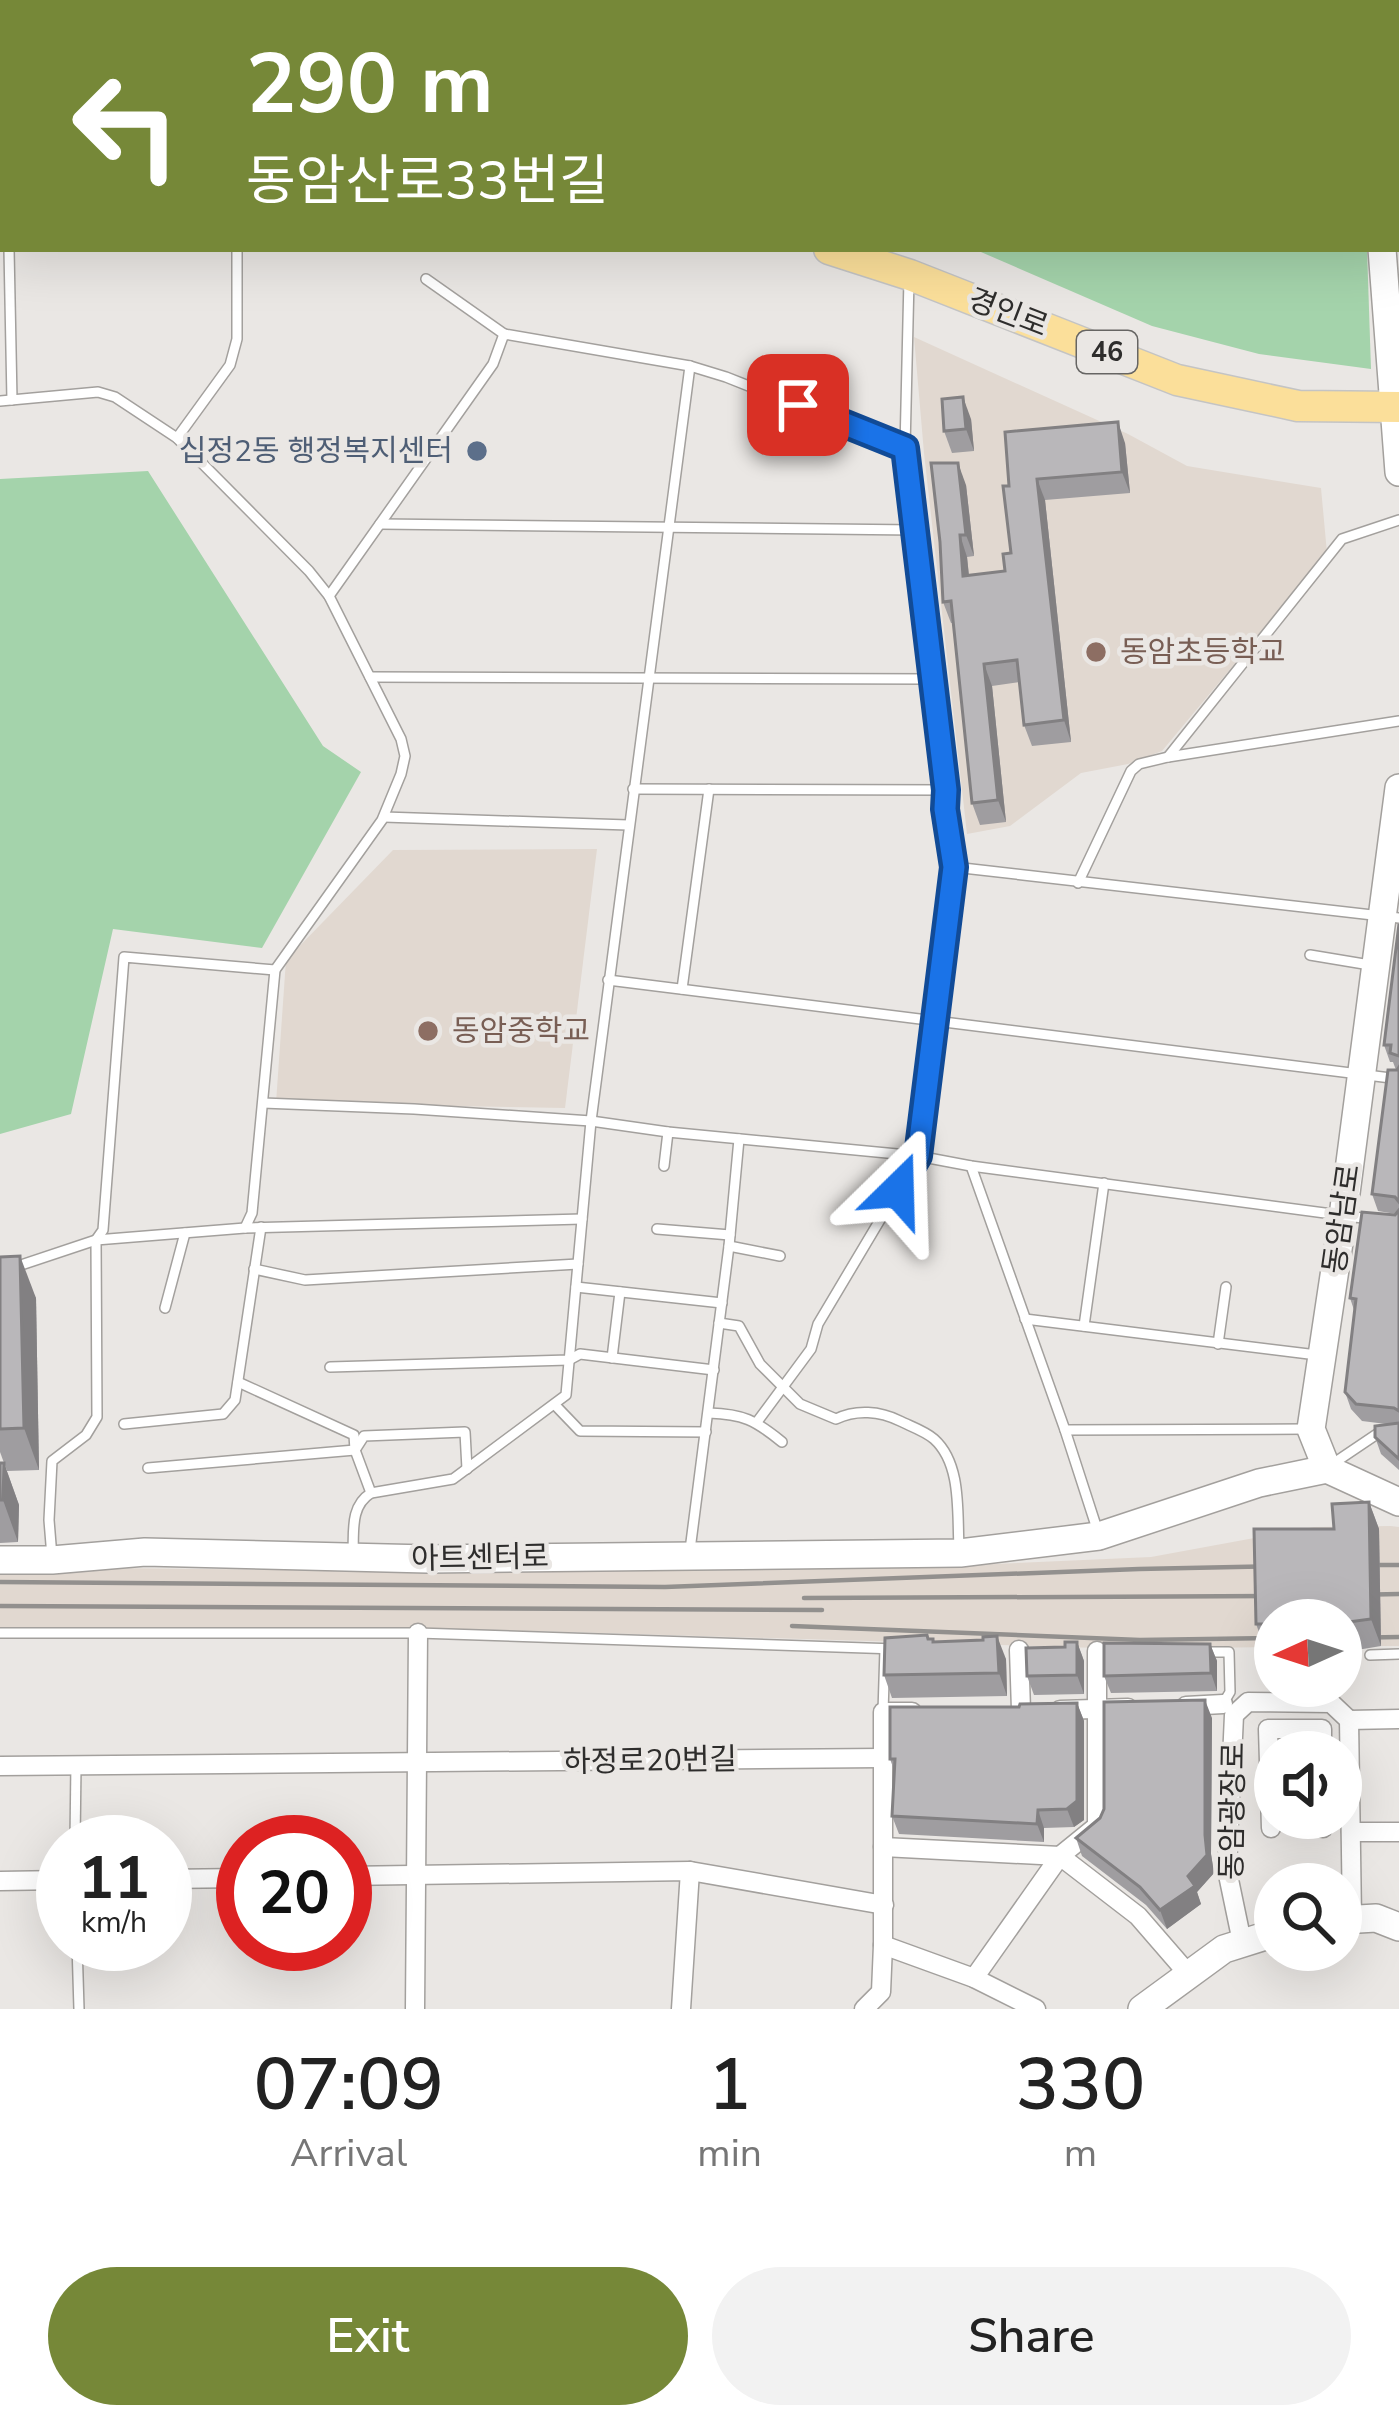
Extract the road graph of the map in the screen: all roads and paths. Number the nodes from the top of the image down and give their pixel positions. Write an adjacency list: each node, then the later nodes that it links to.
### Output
1 (9, 252): 9 (lane)
2 (237, 252): 12 (lane)
3 (840, 252): 5 (main road, 경인로 / 46)
4 (1382, 252): 11 (street)
5 (910, 274): 11 (main road, 경인로 / 46); 13 (lane)
6 (426, 279): 7 (lane)
7 (504, 334): 8 (lane); 16 (lane)
8 (690, 367): 13 (lane); 17 (lane)
9 (13, 400): 10 (lane); 12 (lane)
10 (0, 401)
11 (1397, 407): 14 (street)
12 (177, 438): 19 (lane)
13 (905, 448): 18 (lane)
14 (1399, 472)
15 (1399, 520): 24 (lane)
16 (380, 524): 17 (lane); 19 (lane)
17 (668, 527): 18 (lane); 21 (lane)
18 (915, 530): 22 (lane)
19 (329, 596): 20 (lane)
20 (370, 677): 21 (lane); 29 (lane)
21 (648, 678): 22 (lane); 25 (lane)
22 (932, 679): 27 (lane)
23 (1399, 721): 24 (lane)
24 (1168, 757): 32 (lane)
25 (633, 789): 26 (lane); 30 (lane)
26 (709, 789): 27 (lane); 38 (lane)
27 (946, 790): 31 (lane)
28 (1399, 790): 33 (street, 동암남로)
29 (383, 817): 30 (lane); 36 (lane)
30 (628, 826): 37 (lane)
31 (954, 867): 32 (lane); 39 (lane)
32 (1078, 883): 33 (lane)
33 (1390, 917): 35 (street, 동암남로)
34 (1310, 956): 35 (lane)
35 (1375, 966): 40 (street, 동암남로)
36 (274, 970): 42 (lane); 57 (lane)
37 (608, 980): 38 (lane); 43 (lane)
38 (682, 989): 39 (lane)
39 (934, 1019): 40 (lane); 46 (lane)
40 (1361, 1075): 41 (lane); 50 (street, 동암남로)
41 (1399, 1079)
42 (263, 1103): 43 (lane); 54 (lane)
43 (591, 1121): 44 (lane); 51 (lane)
44 (668, 1132): 45 (lane); 47 (lane)
45 (739, 1138): 46 (lane); 58 (lane)
46 (918, 1156): 48 (lane); 78 (lane)
47 (664, 1166)
48 (971, 1166): 49 (lane); 68 (lane)
49 (1104, 1183): 50 (lane); 70 (lane)
50 (1343, 1216): 52 (lane); 72 (street, 동암남로)
51 (582, 1219): 53 (lane); 60 (lane)
52 (1380, 1221)
53 (261, 1227): 54 (lane); 61 (lane)
54 (245, 1228): 56 (lane)
55 (657, 1228): 58 (lane)
56 (185, 1233): 57 (lane); 67 (lane)
57 (96, 1240): 62 (lane); 99 (lane)
58 (729, 1241): 59 (lane); 66 (lane)
59 (780, 1256)
60 (578, 1264): 61 (lane); 64 (lane)
61 (254, 1270): 77 (lane)
62 (0, 1272)
63 (1226, 1287): 71 (lane)
64 (576, 1288): 65 (lane); 74 (lane)
65 (620, 1292): 66 (lane); 73 (lane)
66 (722, 1303): 69 (lane)
67 (165, 1308)
68 (1025, 1319): 70 (lane); 84 (lane)
69 (719, 1323): 76 (lane); 78 (lane)
70 (1084, 1326): 71 (lane)
71 (1218, 1344): 72 (lane)
72 (1324, 1356): 83 (street, 동암남로)
73 (612, 1358): 74 (lane); 76 (lane)
74 (569, 1360): 75 (lane); 79 (lane)
75 (330, 1367)
76 (714, 1370): 80 (lane)
77 (238, 1382): 82 (lane); 88 (lane)
78 (784, 1386): 81 (lane); 95 (lane)
79 (555, 1405): 85 (lane); 90 (lane)
80 (709, 1413): 81 (lane); 85 (lane)
81 (757, 1422): 87 (lane)
82 (124, 1424)
83 (1312, 1429): 84 (lane); 91 (street)
84 (1065, 1430): 94 (lane)
85 (706, 1432): 96 (lane)
86 (1399, 1434): 91 (lane)
87 (782, 1442)
88 (355, 1450): 89 (lane); 90 (lane); 92 (lane)
89 (148, 1468)
90 (467, 1468): 92 (lane)
91 (1327, 1468): 93 (street); 94 (street, 아트센터로)
92 (371, 1493): 97 (lane)
93 (1399, 1502)
94 (1100, 1536): 95 (street, 아트센터로)
95 (960, 1553): 96 (street, 아트센터로)
96 (689, 1556): 97 (street, 아트센터로)
97 (352, 1559): 99 (street, 아트센터로)
98 (0, 1560): 99 (street, 아트센터로)
99 (52, 1560)
100 (418, 1633): 101 (lane); 102 (lane); 128 (street)
101 (0, 1634)
102 (885, 1649): 103 (lane); 117 (lane)
103 (907, 1649)
104 (997, 1650): 105 (lane)
105 (1029, 1650): 116 (street)
106 (1088, 1651): 107 (lane); 113 (street)
107 (1119, 1651)
108 (1185, 1652): 114 (lane)
109 (1370, 1654): 110 (lane)
110 (1399, 1654)
111 (1160, 1707): 114 (street)
112 (1139, 1708): 113 (street)
113 (1097, 1709): 116 (street); 134 (street)
114 (1228, 1710): 119 (street, 동암광장로); 125 (street, 동암광장로)
115 (998, 1711): 116 (street)
116 (1021, 1711)
117 (883, 1712): 118 (street); 126 (street)
118 (929, 1712)
119 (1349, 1720): 120 (street, 동암광장로); 123 (street)
120 (1399, 1720)
121 (1268, 1731): 122 (street)
122 (1322, 1731)
123 (1349, 1731)
124 (1254, 1737): 125 (street)
125 (1234, 1738): 144 (street, 동암광장로)
126 (882, 1758): 128 (street, 하정로20번길); 133 (street)
127 (76, 1764): 128 (street, 하정로20번길); 129 (street, 하정로20번길); 130 (lane)
128 (419, 1764): 137 (street)
129 (0, 1766)
130 (75, 1815)
131 (1362, 1832): 132 (street)
132 (1399, 1832)
133 (883, 1847): 134 (street); 140 (street)
134 (1060, 1856): 147 (street); 148 (street)
135 (689, 1871): 137 (street); 140 (street); 151 (street)
136 (372, 1876): 137 (street)
137 (416, 1876): 150 (street)
138 (36, 1880): 139 (street)
139 (0, 1881)
140 (884, 1905): 145 (street)
141 (1362, 1918): 142 (street)
142 (1399, 1927)
143 (1254, 1939): 144 (street)
144 (1242, 1942): 147 (street)
145 (883, 1945): 148 (street); 152 (street)
146 (78, 1971): 149 (lane)
147 (1190, 1976): 154 (street)
148 (974, 1978): 153 (street)
149 (79, 2009)
150 (415, 2009)
151 (681, 2009)
152 (864, 2009)
153 (1036, 2009)
154 (1142, 2009)

